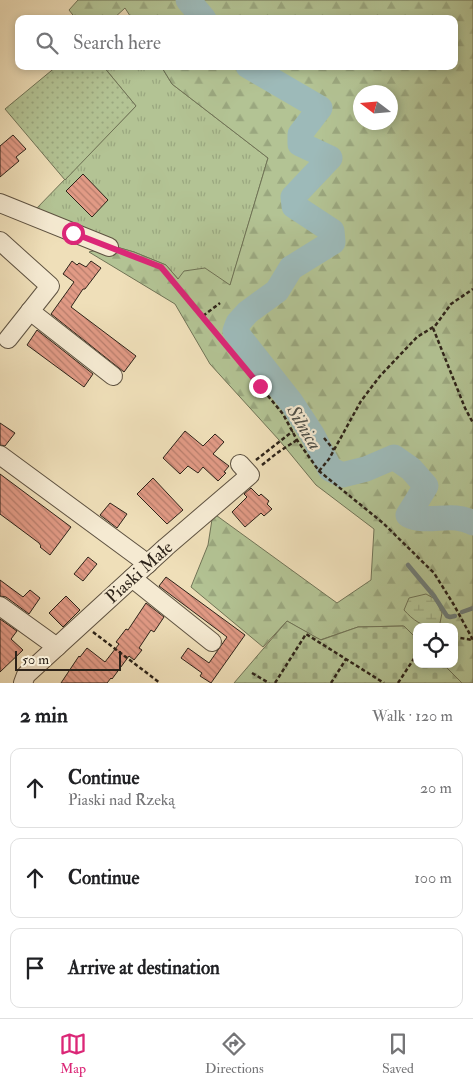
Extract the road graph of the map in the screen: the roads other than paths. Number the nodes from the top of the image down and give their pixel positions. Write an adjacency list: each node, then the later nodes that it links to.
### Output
1 (0, 203): 3 (street)
2 (0, 241): 4 (street)
3 (109, 247)
4 (30, 311): 5 (street); 6 (street)
5 (8, 339)
6 (113, 376)
7 (0, 455): 9 (street)
8 (245, 469): 9 (street, Piaski Małe)
9 (148, 564): 10 (street, Piaski Małe)
10 (132, 578): 12 (street); 13 (street, Piaski Małe)
11 (0, 606): 13 (street)
12 (212, 642)
13 (57, 647): 14 (street, Piaski Małe)
14 (23, 683)

